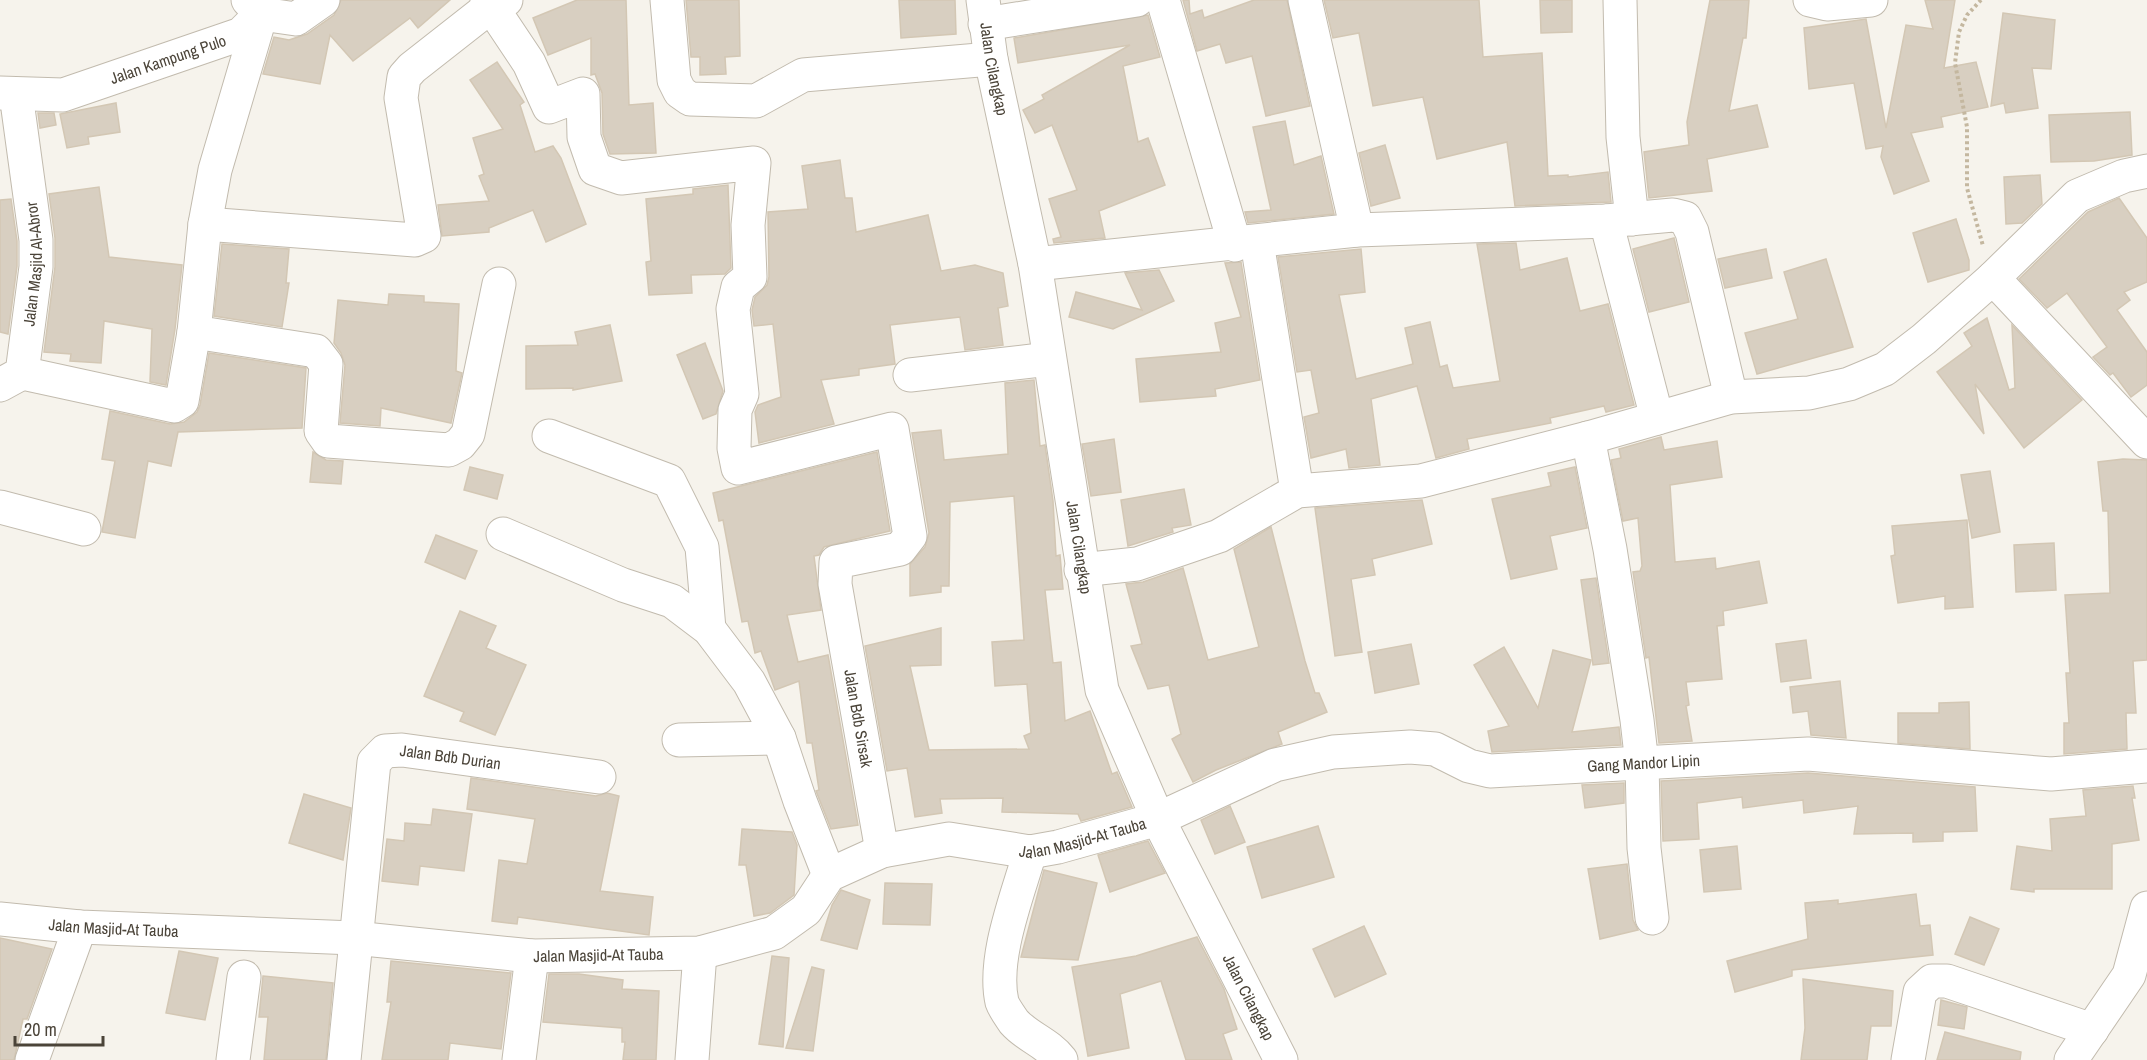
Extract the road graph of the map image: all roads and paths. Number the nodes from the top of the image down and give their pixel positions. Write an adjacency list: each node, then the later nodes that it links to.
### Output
1 (323, 0): 11 (street)
2 (668, 0): 13 (street)
3 (1137, 0): 12 (street)
4 (1163, 0): 19 (street)
5 (1305, 0): 18 (street)
6 (1620, 0): 16 (street)
7 (1810, 0): 8 (street)
8 (1871, 0)
9 (1981, 0): 21 (path)
10 (494, 2): 17 (street); 44 (street, Jalan Bdb Sirsak)
11 (254, 7): 14 (street, Jalan Kampung Pulo); 17 (street)
12 (984, 12): 13 (street, Jalan Cilangkap)
13 (991, 59): 20 (street, Jalan Cilangkap)
14 (8, 93): 26 (street, Jalan Masjid Al-Abror)
15 (2147, 171): 21 (street)
16 (1619, 220): 18 (street); 27 (street); 28 (street)
17 (205, 224): 23 (street)
18 (1357, 230): 19 (street)
19 (1246, 243): 20 (street); 32 (street)
20 (1035, 264): 24 (street, Jalan Cilangkap)
21 (1993, 278): 27 (street); 31 (street)
22 (500, 284): 23 (street)
23 (194, 332): 26 (street)
24 (1049, 359): 25 (street); 36 (street, Jalan Cilangkap)
25 (910, 375)
26 (11, 379)
27 (1731, 397): 28 (street)
28 (1657, 418): 30 (street)
29 (549, 436): 37 (street)
30 (1588, 438): 32 (street); 40 (street)
31 (2147, 442)
32 (1297, 491): 36 (street)
33 (0, 507): 34 (street)
34 (84, 529)
35 (503, 534): 37 (street)
36 (1081, 570): 43 (street, Jalan Cilangkap)
37 (709, 629): 38 (street)
38 (779, 738): 39 (street); 46 (street)
39 (680, 740)
40 (1642, 764): 41 (street, Gang Mandor Lipin); 43 (street, Gang Mandor Lipin); 48 (street)
41 (2147, 766)
42 (599, 777): 51 (street, Jalan Bdb Durian)
43 (1158, 819): 45 (street, Jalan Masjid-At Tauba); 62 (street, Jalan Cilangkap)
44 (882, 851): 45 (street, Jalan Masjid-At Tauba); 46 (street, Jalan Masjid-At Tauba)
45 (1029, 852): 61 (street)
46 (829, 875): 52 (street, Jalan Masjid-At Tauba)
47 (2147, 908): 55 (street)
48 (1652, 918)
49 (0, 919): 50 (street, Jalan Masjid-At Tauba)
50 (80, 927): 51 (street, Jalan Masjid-At Tauba); 56 (street)
51 (354, 938): 53 (street, Jalan Masjid-At Tauba); 58 (street)
52 (700, 953): 53 (street, Jalan Masjid-At Tauba); 60 (street)
53 (532, 956): 59 (street)
54 (244, 977): 57 (street)
55 (2092, 1030): 63 (street); 64 (street)
56 (32, 1060)
57 (233, 1060)
58 (344, 1060)
59 (519, 1060)
60 (692, 1060)
61 (1060, 1060)
62 (1281, 1060)
63 (1908, 1060)
64 (2072, 1060)

